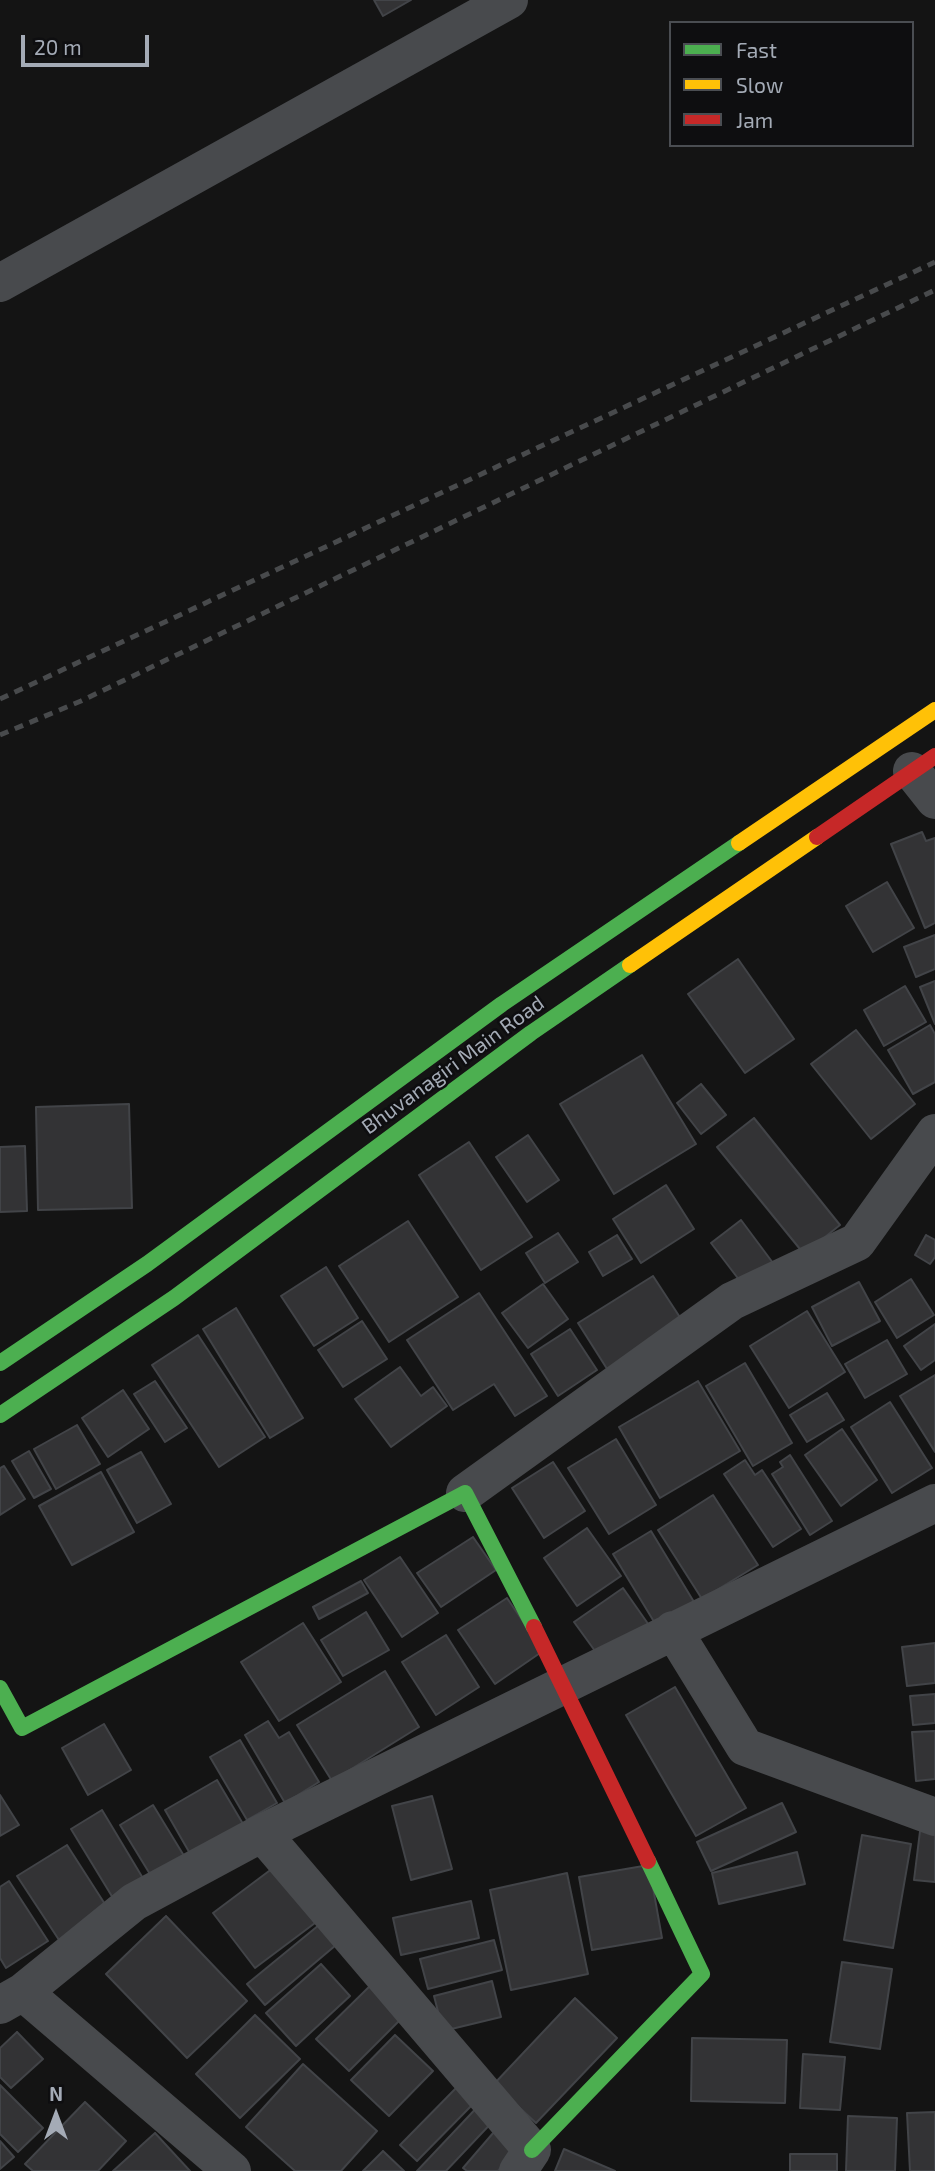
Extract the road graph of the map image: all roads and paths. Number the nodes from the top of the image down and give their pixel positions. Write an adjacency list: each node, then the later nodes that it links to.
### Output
1 (509, 0): 2 (street)
2 (0, 283)
3 (935, 710): 6 (main road, Bhuvanagiri Main Road)
4 (927, 775): 7 (main road, Bhuvanagiri Main Road)
5 (935, 1133): 8 (street)
6 (0, 1363)
7 (0, 1415)
8 (465, 1493): 11 (main road); 12 (main road)
9 (935, 1503): 10 (street)
10 (673, 1630): 11 (street); 13 (street)
11 (563, 1684): 14 (street); 16 (main road)
12 (0, 1688)
13 (935, 1817)
14 (262, 1833): 15 (street); 16 (street)
15 (12, 1999): 17 (street)
16 (525, 2161)
17 (232, 2171)

